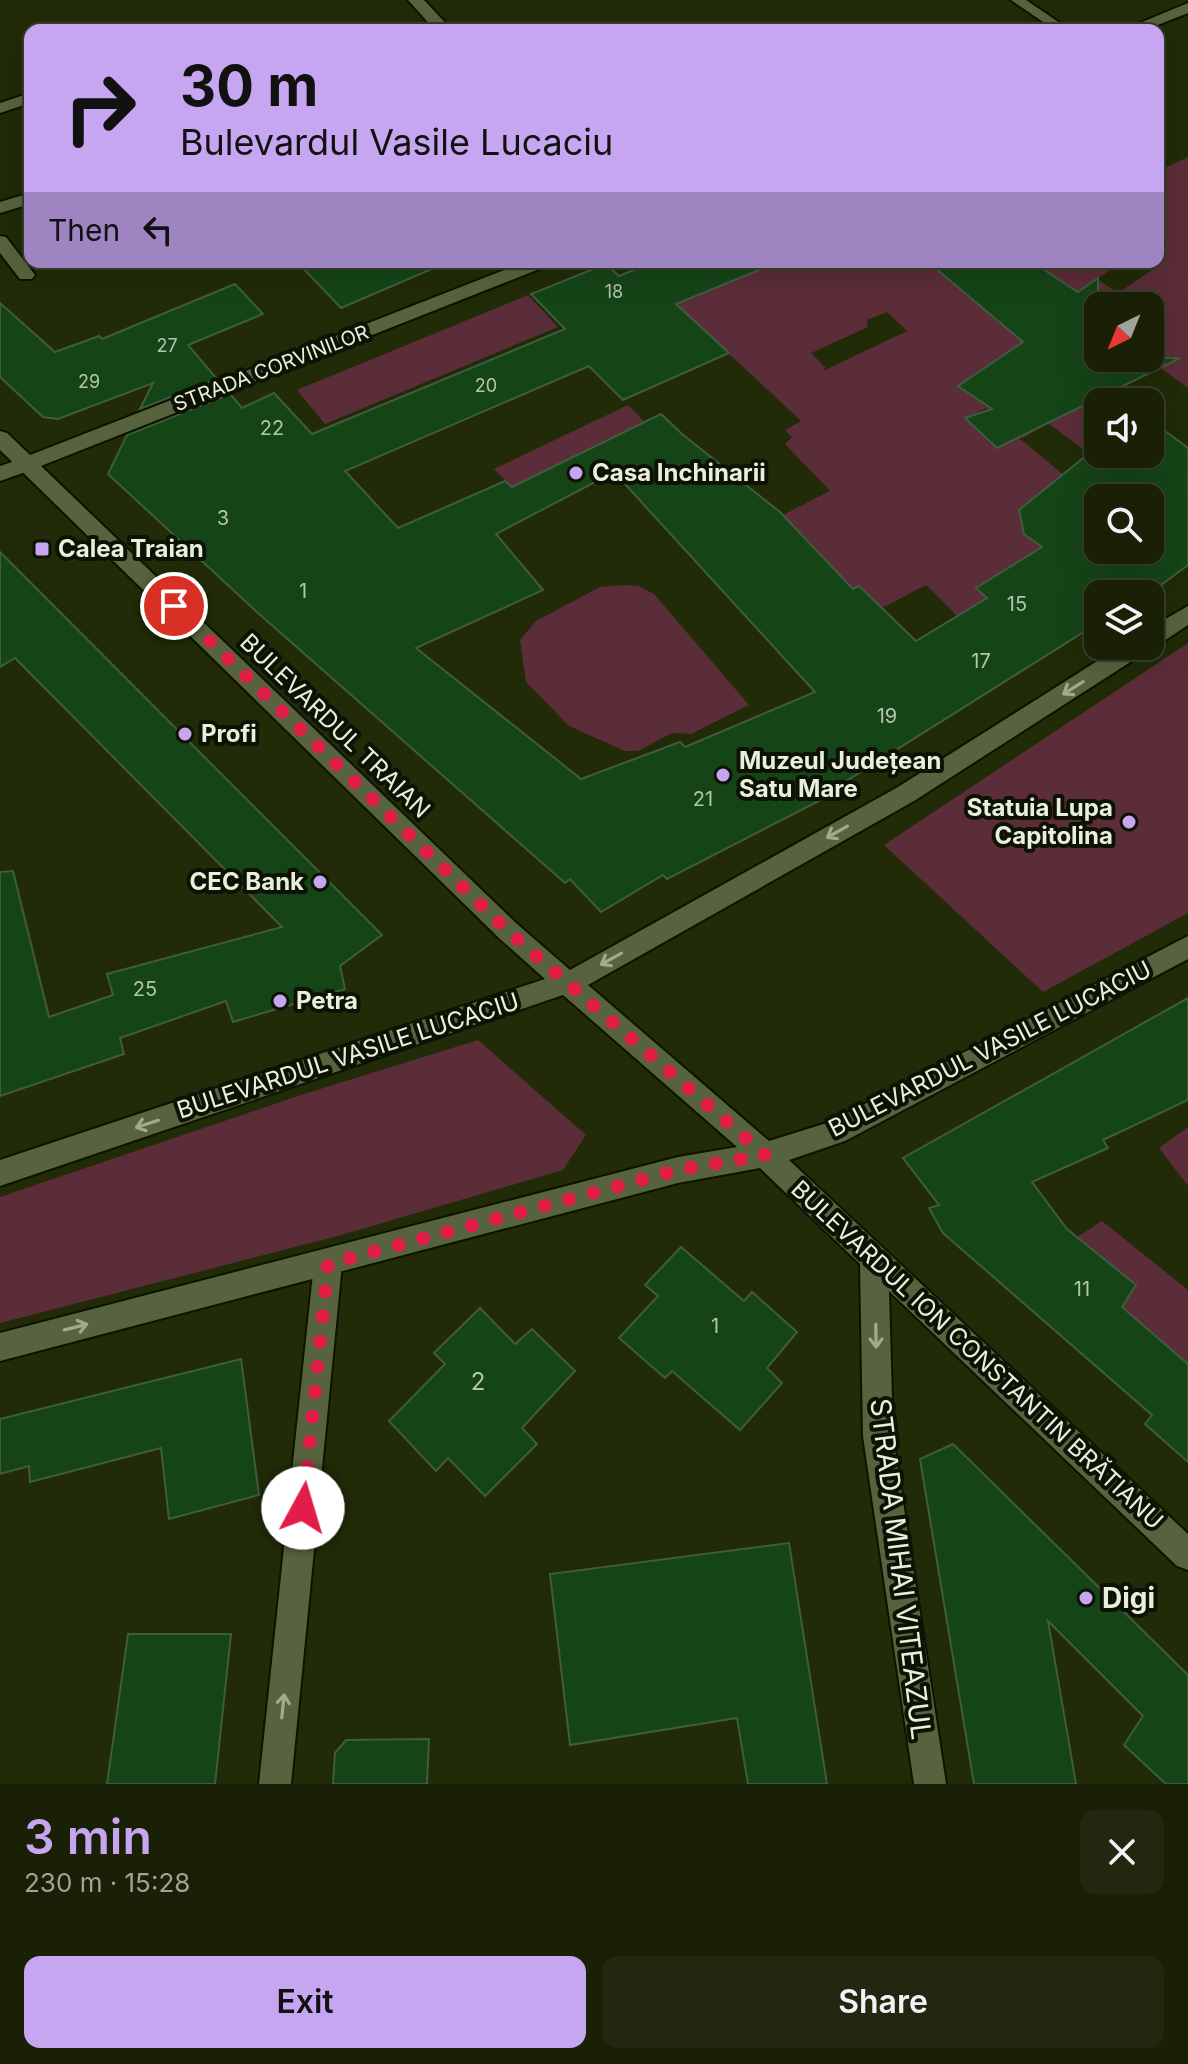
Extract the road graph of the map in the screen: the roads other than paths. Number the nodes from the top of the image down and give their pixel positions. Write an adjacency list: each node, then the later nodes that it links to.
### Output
1 (416, 0): 4 (street)
2 (1017, 0): 5 (lane)
3 (1188, 8): 6 (street)
4 (438, 24)
5 (1055, 24)
6 (1147, 24)
7 (24, 100): 8 (street)
8 (0, 108)
9 (24, 200): 10 (street)
10 (0, 208)
11 (0, 241): 13 (street)
12 (526, 268): 15 (street, STRADA CORVINILOR)
13 (26, 275)
14 (0, 438): 15 (street, BULEVARDUL TRAIAN)
15 (27, 464): 16 (street, STRADA CORVINILOR); 21 (street, BULEVARDUL TRAIAN)
16 (0, 474)
17 (1188, 614): 18 (street)
18 (1164, 630)
19 (1116, 660): 21 (street, BULEVARDUL VASILE LUCACIU, one-way to 21)
20 (1188, 947): 22 (street, BULEVARDUL VASILE LUCACIU)
21 (566, 983): 22 (street, BULEVARDUL TRAIAN); 23 (street, BULEVARDUL VASILE LUCACIU, one-way to 23)
22 (765, 1155): 24 (street, BULEVARDUL ION CONSTANTIN BRĂTIANU); 25 (street, BULEVARDUL VASILE LUCACIU)
23 (0, 1173)
24 (874, 1258): 27 (street, BULEVARDUL ION CONSTANTIN BRĂTIANU); 29 (street, STRADA MIHAI VITEAZUL, one-way to 29)
25 (328, 1264): 26 (street, BULEVARDUL VASILE LUCACIU, one-way to 25); 28 (street, one-way to 25)
26 (0, 1347)
27 (1188, 1555)
28 (275, 1784)
29 (930, 1784)

